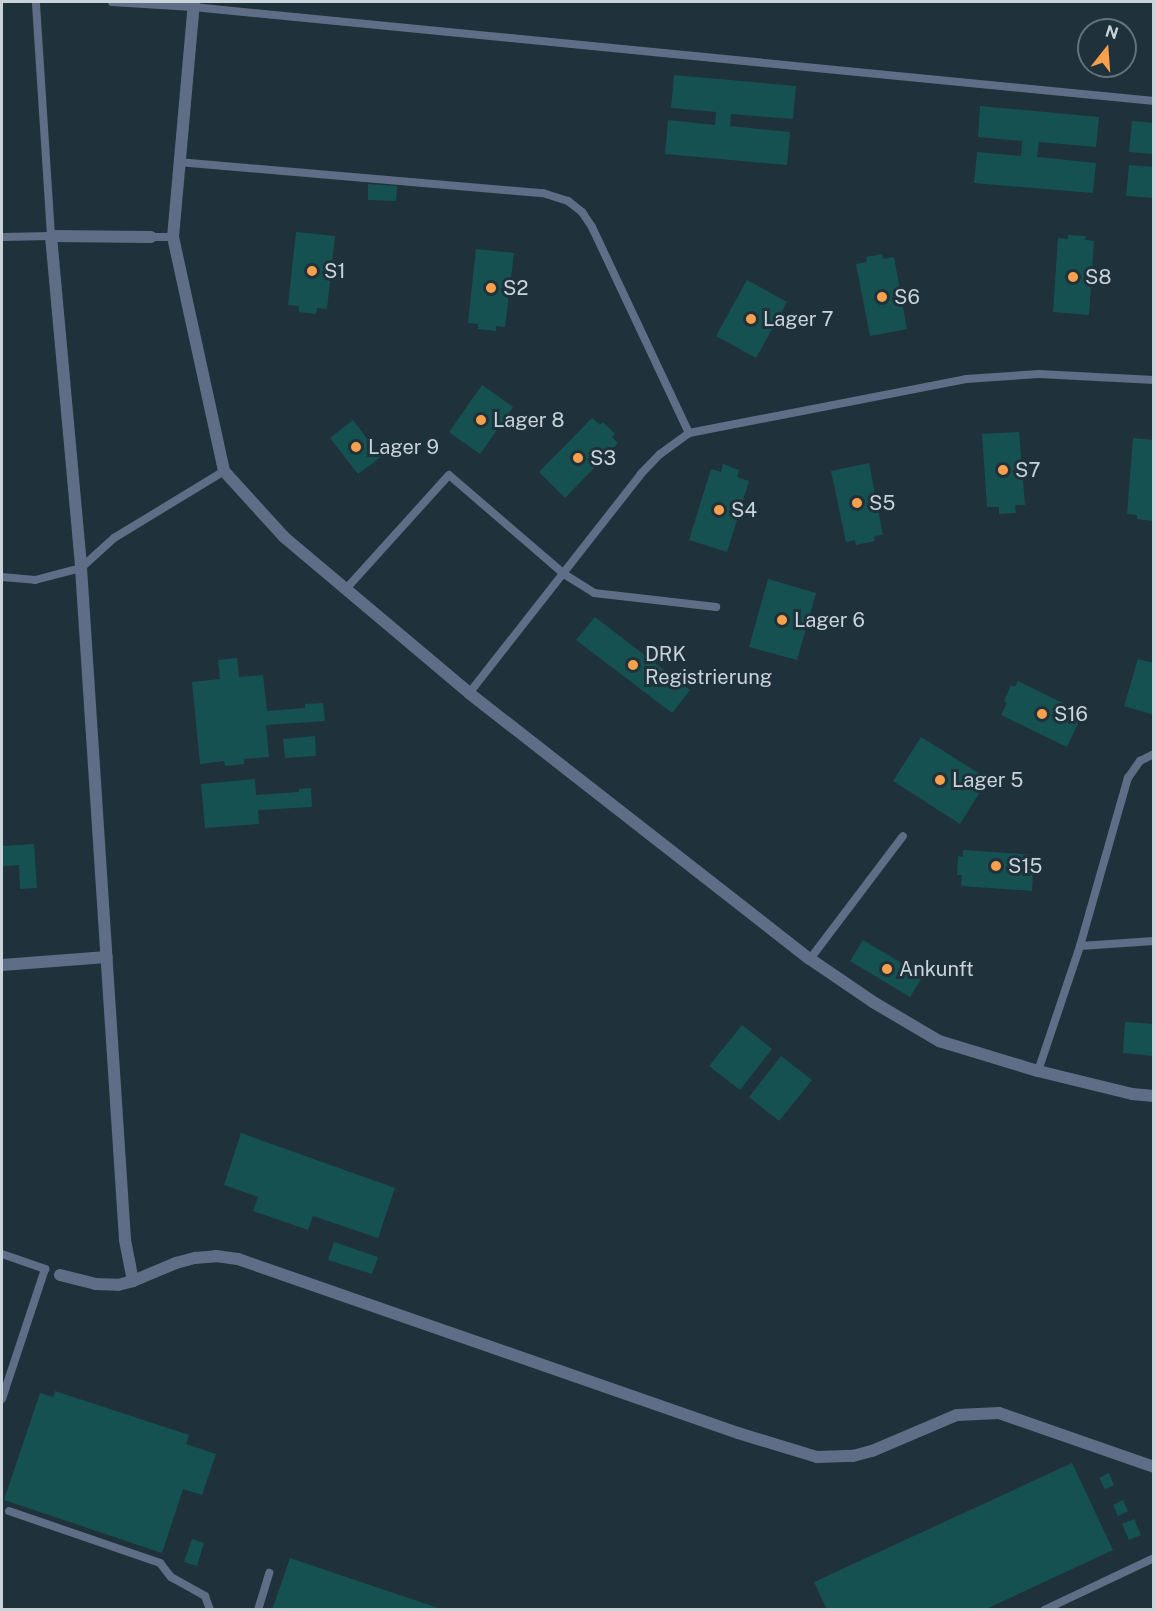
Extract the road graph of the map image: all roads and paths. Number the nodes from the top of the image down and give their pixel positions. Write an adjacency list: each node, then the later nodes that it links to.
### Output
1 (36, 2): 6 (lane)
2 (112, 2): 3 (lane)
3 (194, 4): 4 (lane); 5 (street)
4 (1154, 101)
5 (178, 162): 9 (street); 11 (lane)
6 (51, 236): 7 (lane); 8 (street); 13 (street)
7 (2, 237)
8 (151, 237): 9 (lane)
9 (173, 237): 12 (street)
10 (1154, 380): 11 (lane)
11 (689, 433): 14 (lane)
12 (224, 471): 13 (lane); 16 (street)
13 (81, 568): 15 (lane); 23 (street)
14 (564, 574): 16 (lane); 17 (lane); 18 (lane)
15 (2, 578)
16 (345, 590): 18 (street)
17 (716, 607)
18 (469, 693): 24 (street)
19 (1154, 754): 22 (lane)
20 (903, 836): 24 (lane)
21 (1154, 941): 22 (lane)
22 (1080, 946): 26 (lane)
23 (107, 957): 25 (street); 31 (street)
24 (810, 959): 26 (street)
25 (2, 965)
26 (1038, 1071): 27 (street)
27 (1154, 1096)
28 (2, 1254): 29 (lane)
29 (45, 1269): 30 (lane); 32 (lane)
30 (60, 1275): 31 (street)
31 (133, 1281): 33 (street)
32 (2, 1399)
33 (1154, 1467)
34 (9, 1511): 37 (lane)
35 (1154, 1558): 39 (lane)
36 (269, 1573): 38 (lane)
37 (210, 1610)
38 (258, 1610)
39 (1044, 1610)

